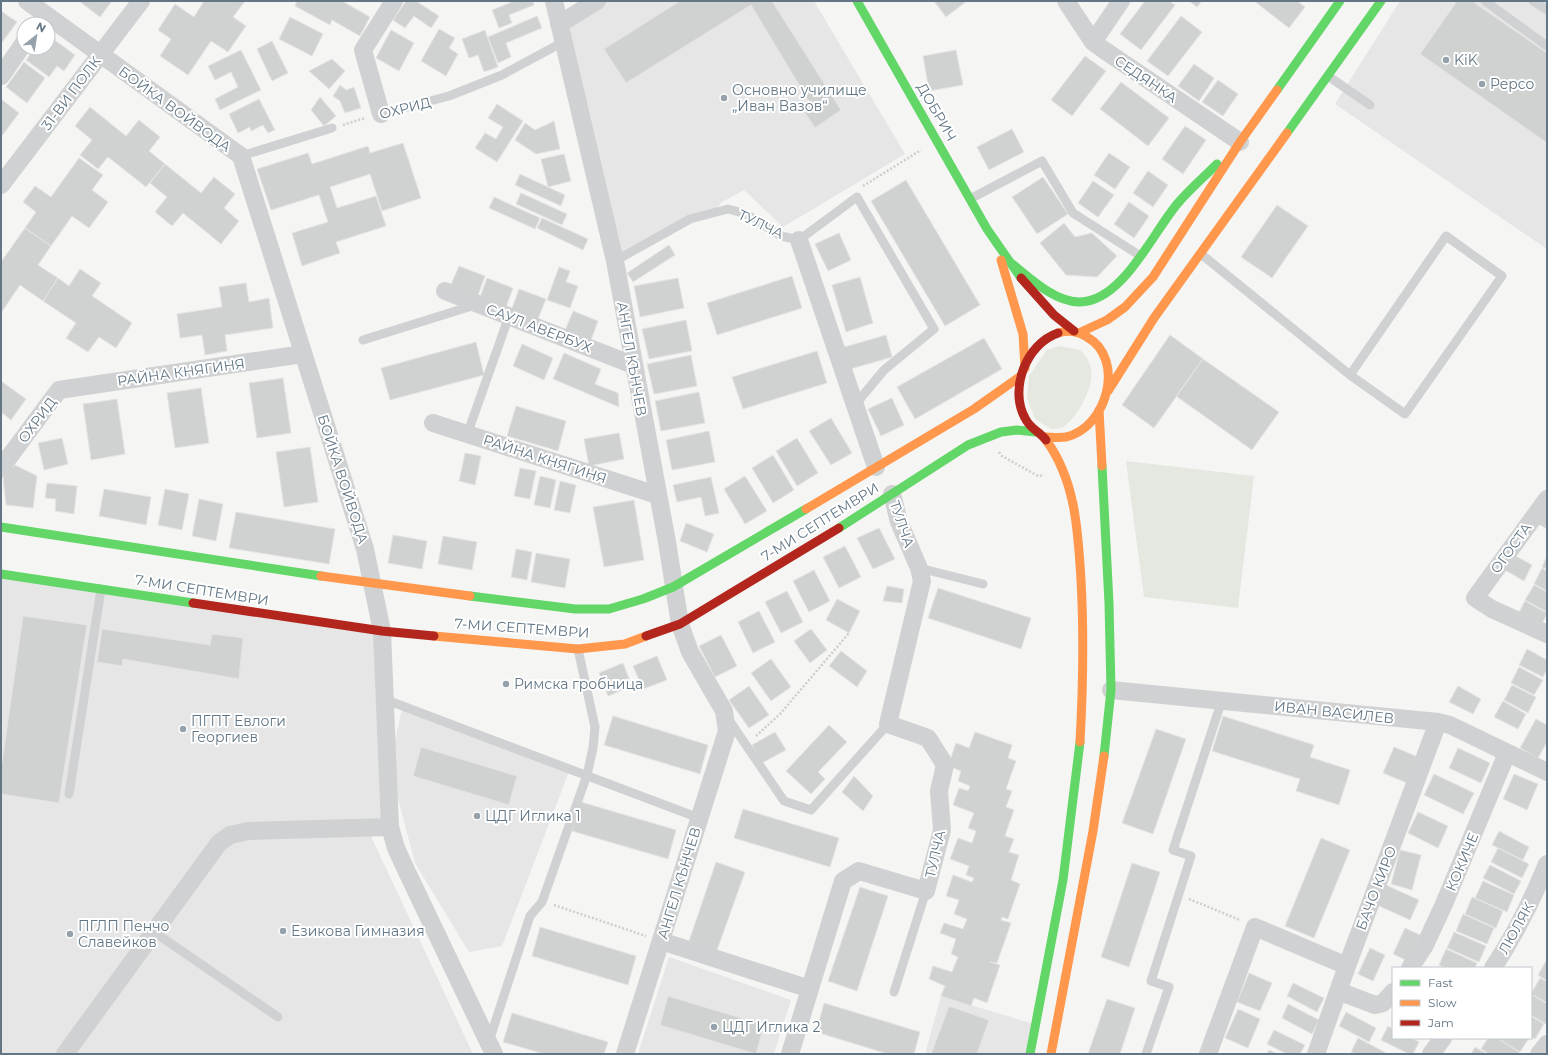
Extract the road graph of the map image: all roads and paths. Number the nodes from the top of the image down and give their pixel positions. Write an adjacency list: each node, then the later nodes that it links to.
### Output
1 (27, 1): 14 (street, БОЙКА ВОЙВОДА)
2 (141, 1): 21 (street, 31-ВИ ПОЛК)
3 (394, 1): 25 (street)
4 (554, 1): 15 (street, АНГЕЛ КЪНЧЕВ)
5 (597, 1): 15 (street)
6 (857, 1): 27 (main road, ДОБРИЧ)
7 (1066, 1): 18 (street, СЕДЯНКА)
8 (1121, 1): 18 (street)
9 (1340, 1): 28 (main road)
10 (1381, 1): 23 (main road)
11 (1485, 1): 19 (lane)
12 (1533, 1): 13 (lane)
13 (1547, 10)
14 (39, 16)
15 (559, 24): 17 (street, АНГЕЛ КЪНЧЕВ)
16 (56, 28): 21 (street, БОЙКА ВОЙВОДА)
17 (563, 42): 25 (lane, ОХРИД); 37 (street, АНГЕЛ КЪНЧЕВ)
18 (1093, 42): 28 (street, СЕДЯНКА)
19 (1547, 46)
20 (16, 54): 22 (street)
21 (101, 55): 29 (street, БОЙКА ВОЙВОДА); 30 (street, 31-ВИ ПОЛК)
22 (1, 76)
23 (1328, 76): 24 (lane); 35 (main road)
24 (1370, 105)
25 (381, 114): 26 (path, ОХРИД)
26 (332, 128): 29 (lane)
27 (937, 140): 31 (path); 32 (main road, ДОБРИЧ)
28 (1240, 142): 36 (main road); 42 (main road)
29 (241, 156): 44 (street, БОЙКА ВОЙВОДА)
30 (1, 186)
31 (857, 197): 34 (lane); 50 (lane)
32 (970, 199): 33 (main road, ДОБРИЧ); 36 (lane)
33 (993, 238): 38 (main road, ДОБРИЧ); 46 (main road, ДОБРИЧ)
34 (799, 240): 37 (lane, ТУЛЧА); 50 (street, ТУЛЧА)
35 (1201, 254): 47 (lane); 49 (main road)
36 (1139, 255): 38 (main road)
37 (614, 261): 45 (street, АНГЕЛ КЪНЧЕВ)
38 (1012, 264): 42 (main road, ДОБРИЧ)
39 (445, 291): 40 (street, САУЛ АВЕРБУХ)
40 (477, 304): 41 (street, САУЛ АВЕРБУХ); 43 (lane)
41 (509, 316): 45 (street, САУЛ АВЕРБУХ); 54 (lane)
42 (1078, 332): 46 (main road); 49 (main road)
43 (363, 340)
44 (303, 354): 48 (street, РАЙНА КНЯГИНЯ); 66 (street, БОЙКА ВОЙВОДА)
45 (634, 365): 61 (street, АНГЕЛ КЪНЧЕВ)
46 (1023, 372): 53 (main road); 57 (main road, 7-МИ СЕПТЕМВРИ)
47 (1350, 375): 47 (lane)
48 (59, 390): 58 (street, ОХРИД)
49 (1106, 393): 51 (main road)
50 (854, 406): 57 (street, ТУЛЧА)
51 (1099, 410): 56 (main road); 78 (main road)
52 (433, 423): 54 (street, РАЙНА КНЯГИНЯ)
53 (1036, 432): 55 (main road, 7-МИ СЕПТЕМВРИ); 56 (main road)
54 (467, 435): 61 (street, РАЙНА КНЯГИНЯ)
55 (988, 435): 59 (path); 60 (main road, 7-МИ СЕПТЕМВРИ)
56 (1044, 437): 59 (main road)
57 (876, 467): 68 (main road, 7-МИ СЕПТЕМВРИ)
58 (1, 468)
59 (1064, 470): 70 (main road)
60 (892, 494): 64 (street, ТУЛЧА); 71 (main road, 7-МИ СЕПТЕМВРИ)
61 (657, 495): 68 (street, АНГЕЛ КЪНЧЕВ)
62 (1547, 498): 74 (street, ОГОСТА)
63 (1, 527): 66 (main road, 7-МИ СЕПТЕМВРИ)
64 (919, 568): 67 (lane); 85 (street, ТУЛЧА)
65 (1, 574): 69 (main road, 7-МИ СЕПТЕМВРИ)
66 (373, 584): 68 (main road, 7-МИ СЕПТЕМВРИ); 72 (street, БОЙКА ВОЙВОДА)
67 (983, 584)
68 (673, 587): 71 (street, АНГЕЛ КЪНЧЕВ)
69 (100, 589): 72 (main road, 7-МИ СЕПТЕМВРИ); 90 (lane)
70 (1082, 610): 76 (main road); 83 (main road)
71 (680, 624): 75 (main road, 7-МИ СЕПТЕМВРИ); 82 (street, АНГЕЛ КЪНЧЕВ)
72 (382, 631): 75 (main road, 7-МИ СЕПТЕМВРИ); 79 (street, БОЙКА ВОЙВОДА)
73 (848, 633): 86 (path)
74 (1547, 634)
75 (578, 649): 89 (lane)
76 (1092, 653)
77 (1100, 674): 78 (main road)
78 (1107, 692): 80 (street, ИВАН ВАСИЛЕВ); 115 (main road)
79 (384, 699): 89 (lane); 92 (street, БОЙКА ВОЙВОДА)
80 (1222, 700): 84 (street, ИВАН ВАСИЛЕВ); 95 (lane)
81 (1090, 705): 83 (main road)
82 (724, 711): 86 (lane, АНГЕЛ КЪНЧЕВ); 91 (street, АНГЕЛ КЪНЧЕВ)
83 (1081, 719): 114 (main road)
84 (1438, 722): 87 (street, ИВАН ВАСИЛЕВ); 100 (street, БАЧО КИРО)
85 (888, 724): 86 (lane, АНГЕЛ КЪНЧЕВ); 94 (street, ТУЛЧА)
86 (745, 744)
87 (1507, 753): 88 (street, ИВАН ВАСИЛЕВ); 101 (street, КОКИЧЕ)
88 (1547, 772)
89 (587, 775): 91 (lane); 96 (lane)
90 (69, 794)
91 (699, 818): 99 (street, АНГЕЛ КЪНЧЕВ)
92 (390, 827): 98 (street); 110 (street, БОЙКА ВОЙВОДА)
93 (1547, 864): 102 (street, ЛЮЛЯК)
94 (926, 891): 103 (street, ТУЛЧА); 105 (lane)
95 (1179, 895): 97 (path); 116 (lane)
96 (542, 902): 99 (path); 110 (lane)
97 (1255, 927): 100 (street); 117 (street)
98 (154, 932): 107 (lane); 112 (street)
99 (661, 941): 103 (street); 113 (street, АНГЕЛ КЪНЧЕВ)
100 (1347, 966): 104 (street, БАЧО КИРО)
101 (1411, 967)
102 (1494, 967)
103 (810, 989): 111 (street, ТУЛЧА)
104 (1338, 990): 106 (street); 118 (street, БАЧО КИРО)
105 (894, 992)
106 (1392, 993)
107 (278, 1017)
108 (1442, 1039): 119 (street)
109 (1547, 1044): 120 (street)
110 (492, 1048)
111 (796, 1053)
112 (65, 1054)
113 (625, 1054)
114 (1030, 1054)
115 (1052, 1054)
116 (1146, 1054)
117 (1208, 1054)
118 (1316, 1054)
119 (1431, 1054)
120 (1539, 1054)

